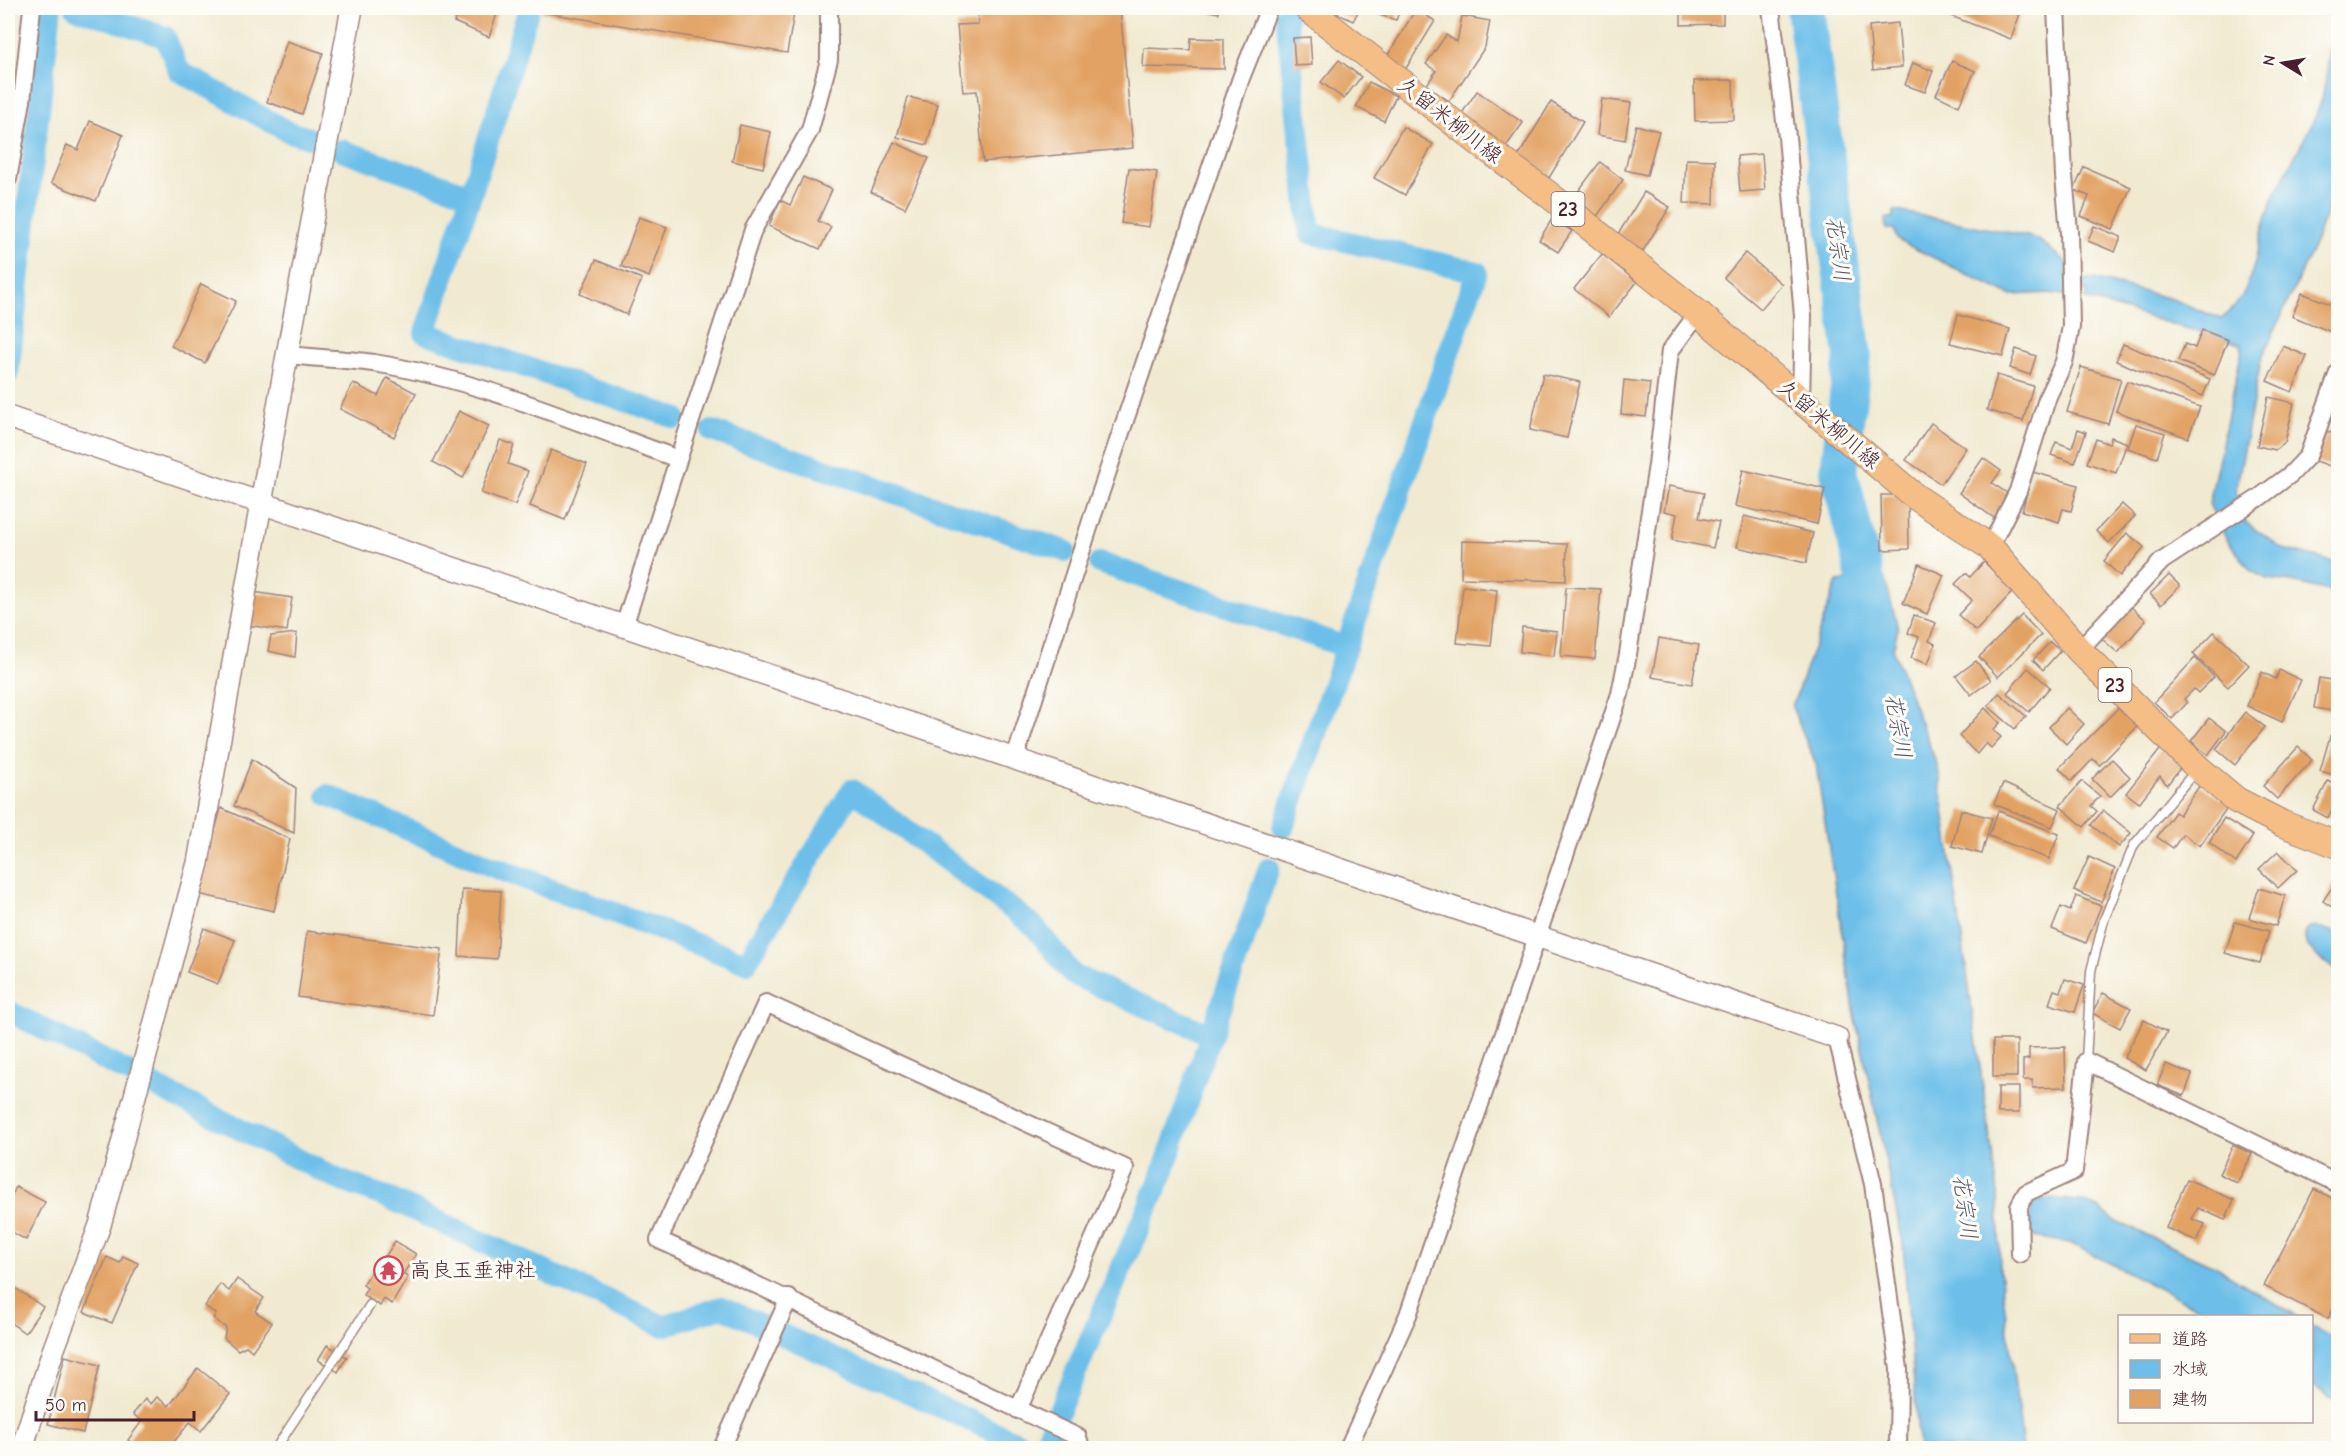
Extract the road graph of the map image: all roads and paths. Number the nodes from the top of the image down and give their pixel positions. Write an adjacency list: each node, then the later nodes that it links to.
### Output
1 (32, 8): 8 (street)
2 (352, 8): 10 (street)
3 (830, 8): 14 (street)
4 (1269, 8): 19 (street)
5 (1307, 8): 9 (main road, 久留米柳川線 / 23)
6 (1771, 8): 12 (street)
7 (2056, 8): 16 (street)
8 (8, 179)
9 (1698, 313): 12 (main road, 久留米柳川線 / 23); 22 (street)
10 (287, 356): 14 (street); 15 (street)
11 (2338, 374): 18 (street)
12 (1802, 400): 16 (main road, 久留米柳川線 / 23)
13 (13, 418): 15 (street)
14 (678, 459): 17 (street)
15 (262, 503): 17 (street); 30 (street)
16 (1990, 547): 18 (main road, 久留米柳川線 / 23)
17 (624, 626): 19 (street)
18 (2079, 650): 20 (main road, 久留米柳川線 / 23)
19 (1016, 758): 22 (street)
20 (2198, 768): 21 (main road, 久留米柳川線 / 23); 24 (lane)
21 (2338, 845)
22 (1538, 937): 23 (street); 34 (street)
23 (1838, 1038): 35 (street)
24 (2086, 1061): 25 (street); 26 (street)
25 (2338, 1184)
26 (2020, 1254)
27 (789, 1298): 29 (street); 29 (street); 32 (street)
28 (370, 1305): 31 (lane)
29 (1018, 1410): 33 (street)
30 (22, 1449)
31 (276, 1449)
32 (722, 1449)
33 (1081, 1449)
34 (1348, 1449)
35 (1898, 1449)

